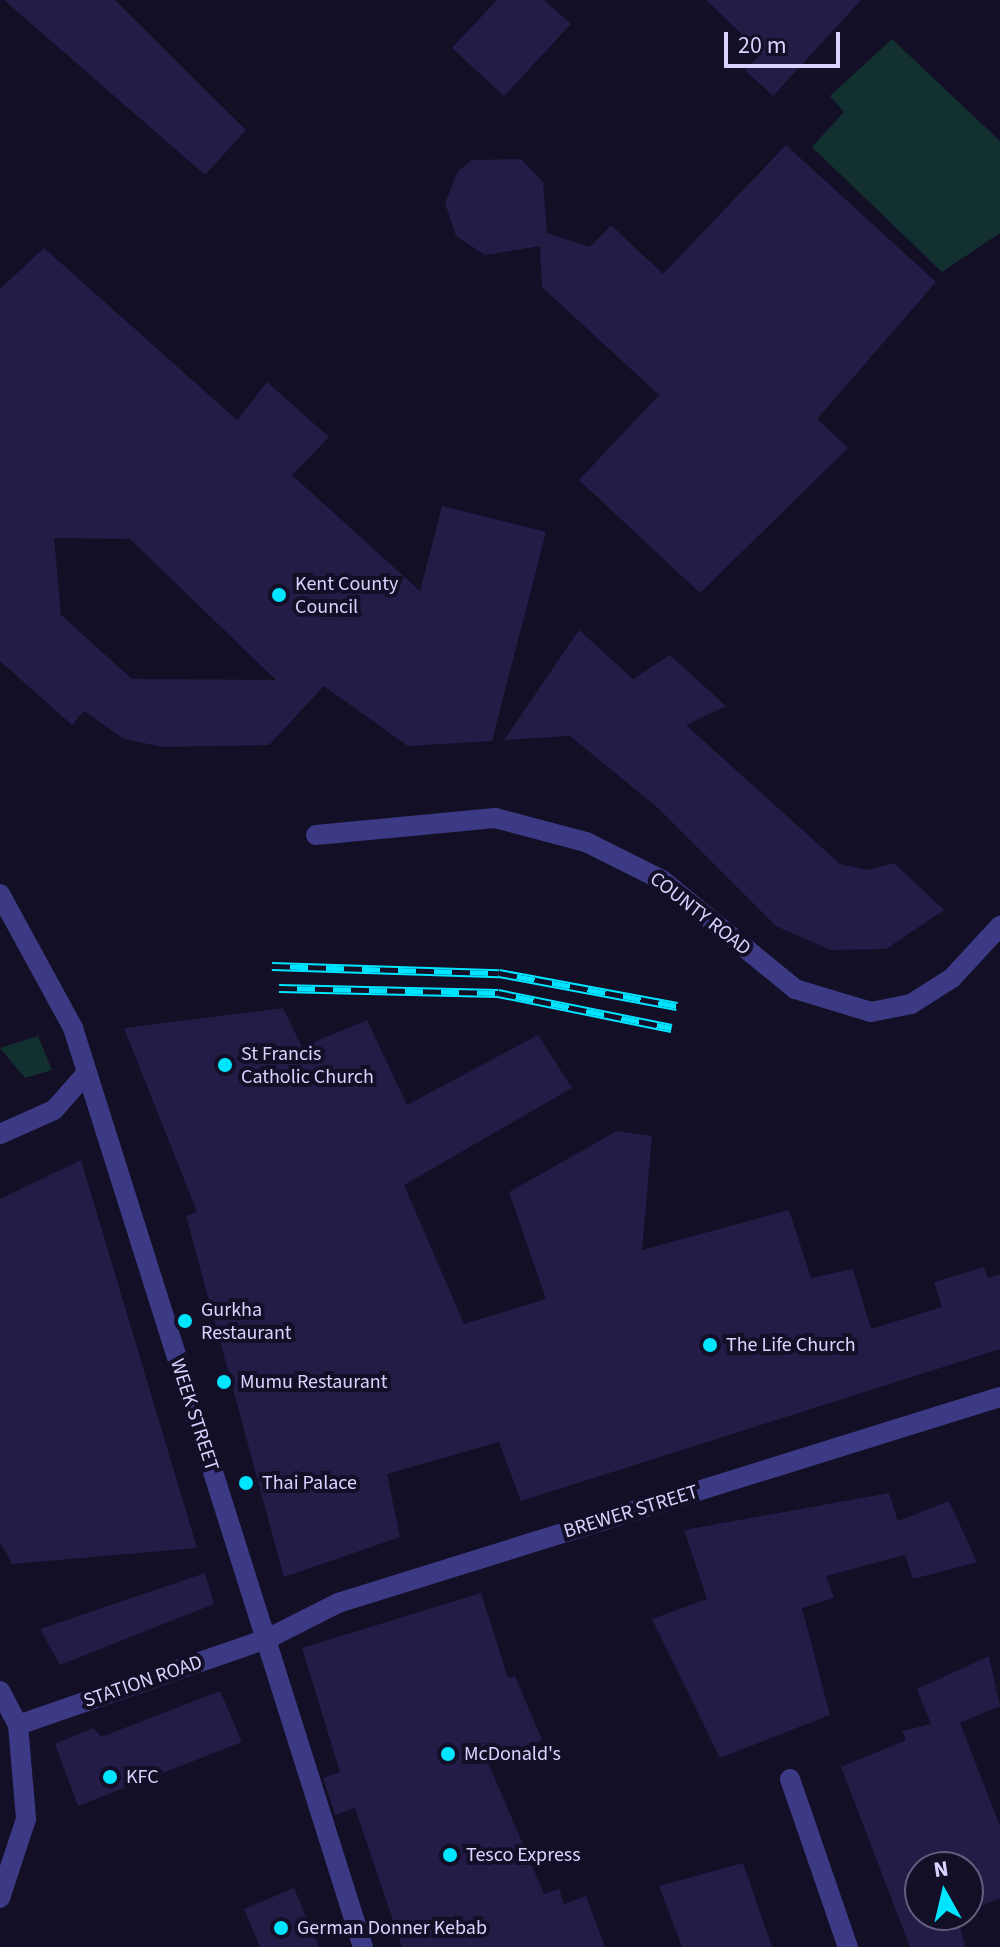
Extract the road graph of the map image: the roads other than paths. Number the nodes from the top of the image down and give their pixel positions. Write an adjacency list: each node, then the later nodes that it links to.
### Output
1 (316, 835): 3 (street, COUNTY ROAD)
2 (3, 904): 4 (street, WEEK STREET)
3 (1000, 926)
4 (84, 1076): 5 (street); 7 (street, WEEK STREET)
5 (0, 1134)
6 (1000, 1397): 7 (street, BREWER STREET)
7 (267, 1639): 9 (street, STATION ROAD); 12 (street, WEEK STREET)
8 (0, 1691): 9 (street)
9 (18, 1725): 11 (street)
10 (790, 1779): 13 (street)
11 (0, 1898)
12 (363, 1947)
13 (848, 1947)

